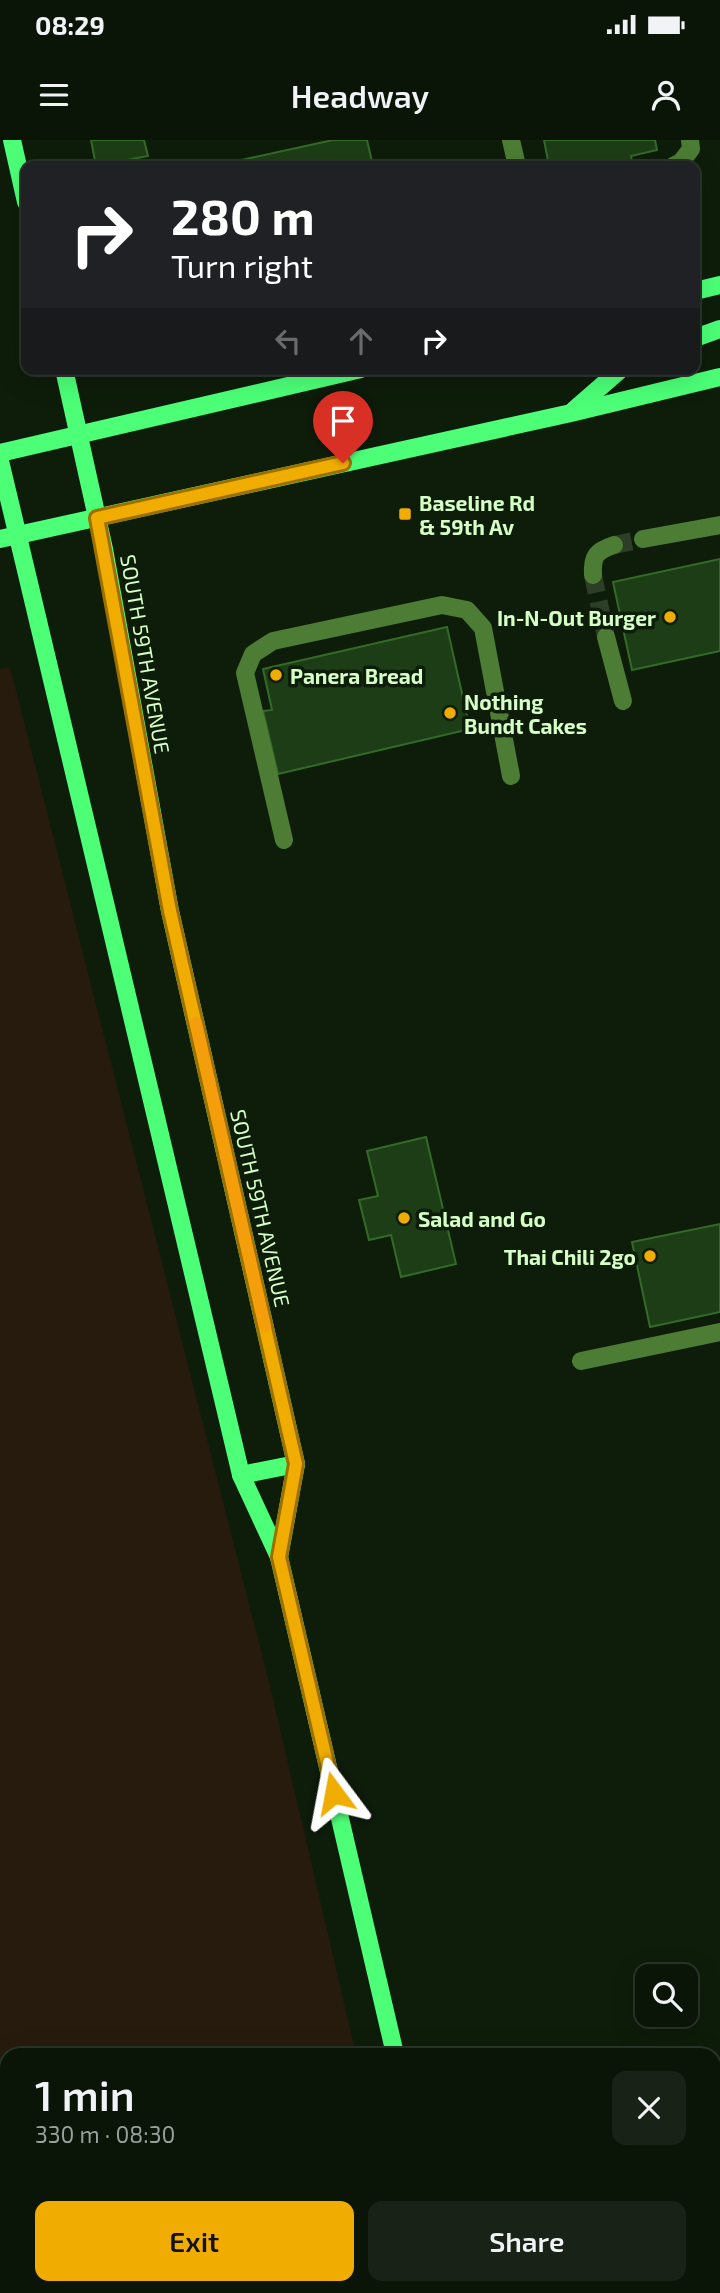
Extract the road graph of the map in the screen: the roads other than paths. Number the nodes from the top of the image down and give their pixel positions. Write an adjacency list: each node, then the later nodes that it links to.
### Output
1 (12, 140): 6 (main road)
2 (511, 140): 4 (lane)
3 (690, 140): 5 (lane)
4 (516, 161)
5 (682, 161)
6 (21, 180)
7 (720, 285): 8 (main road)
8 (700, 290)
9 (720, 329): 10 (main road)
10 (700, 336)
11 (65, 375): 16 (main road, SOUTH 59TH AVENUE)
12 (334, 375): 16 (main road)
13 (614, 375): 15 (main road)
14 (720, 377): 15 (main road)
15 (571, 413): 19 (main road)
16 (79, 435): 17 (main road); 19 (main road, SOUTH 59TH AVENUE)
17 (0, 453)
18 (0, 461): 21 (main road)
19 (97, 518): 21 (main road); 31 (main road, SOUTH 59TH AVENUE)
20 (720, 524): 22 (lane)
21 (9, 538): 32 (main road)
22 (643, 539)
23 (614, 545): 24 (lane)
24 (593, 575)
25 (606, 637): 26 (lane)
26 (623, 701)
27 (511, 776): 28 (lane)
28 (284, 839)
29 (720, 1332): 30 (lane)
30 (581, 1362)
31 (296, 1464): 32 (main road); 33 (main road, SOUTH 59TH AVENUE)
32 (241, 1475): 33 (main road)
33 (279, 1557): 34 (main road, SOUTH 59TH AVENUE)
34 (394, 2048)

